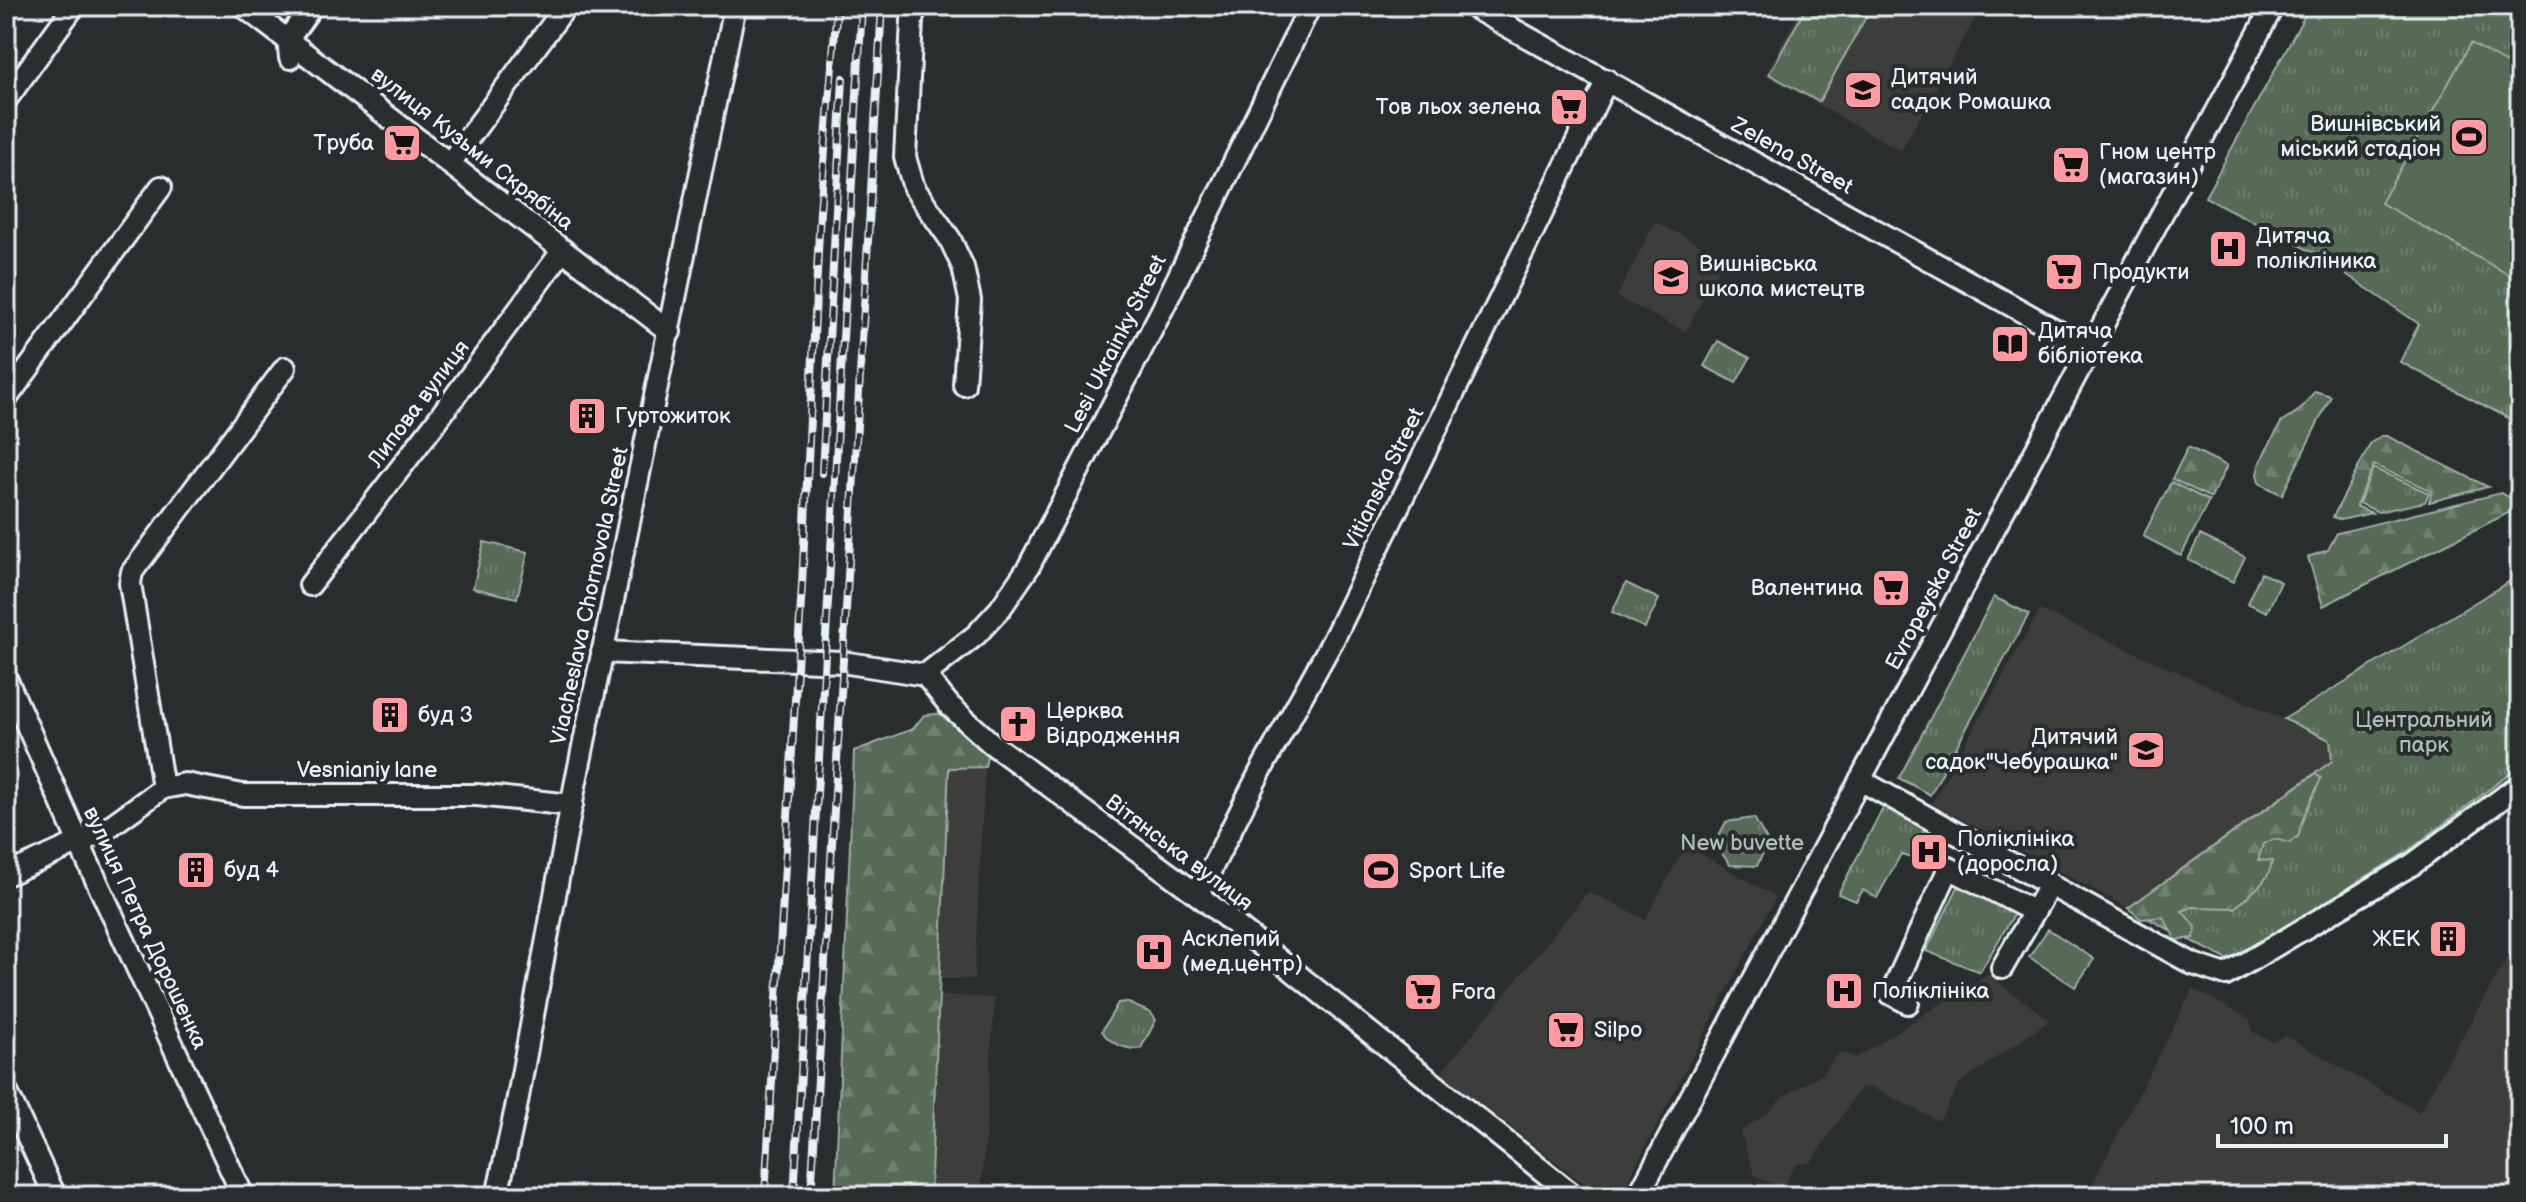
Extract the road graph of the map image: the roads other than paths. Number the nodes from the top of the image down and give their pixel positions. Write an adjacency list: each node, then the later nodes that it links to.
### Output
1 (74, 6): 12 (street)
2 (243, 6): 10 (street, вулиця Кузьми Скрябіна)
3 (312, 6): 10 (street)
4 (566, 6): 13 (street)
5 (735, 6): 16 (street, Viacheslava Chornovola Street)
6 (916, 6): 19 (street)
7 (1310, 6): 23 (street, Lesi Ukrainky Street)
8 (1471, 6): 11 (street, Zelena Street)
9 (2273, 6): 17 (street, Evropeyska Street)
10 (289, 48): 13 (street, вулиця Кузьми Скрябіна)
11 (1607, 80): 17 (street, Zelena Street); 32 (street, Vitianska Street)
12 (6, 100)
13 (450, 163): 15 (street, вулиця Кузьми Скрябіна)
14 (161, 187): 20 (street)
15 (563, 250): 16 (street, вулиця Кузьми Скрябіна); 21 (street, Липова вулиця)
16 (670, 332): 22 (street, Viacheslava Chornovola Street)
17 (2090, 349): 25 (street, Evropeyska Street)
18 (285, 368): 27 (street)
19 (964, 385)
20 (6, 399)
21 (310, 585)
22 (602, 652): 23 (street); 28 (street, Viacheslava Chornovola Street)
23 (925, 675): 32 (street, Вітянська вулиця)
24 (6, 678): 29 (street, вулиця Петра Дорошенка)
25 (1860, 780): 31 (street); 41 (street, Evropeyska Street)
26 (2520, 785): 31 (street)
27 (163, 788): 28 (street, Vesnianiy lane); 29 (street)
28 (572, 805): 39 (street, Viacheslava Chornovola Street)
29 (79, 843): 30 (street); 38 (street, вулиця Петра Дорошенка)
30 (6, 875)
31 (2050, 884): 33 (street)
32 (1198, 895): 40 (street, Вітянська вулиця)
33 (2033, 911): 34 (street); 35 (street)
34 (2002, 968)
35 (1908, 1003)
36 (6, 1090): 37 (street)
37 (55, 1196)
38 (243, 1196)
39 (497, 1196)
40 (1574, 1196)
41 (1638, 1196)

